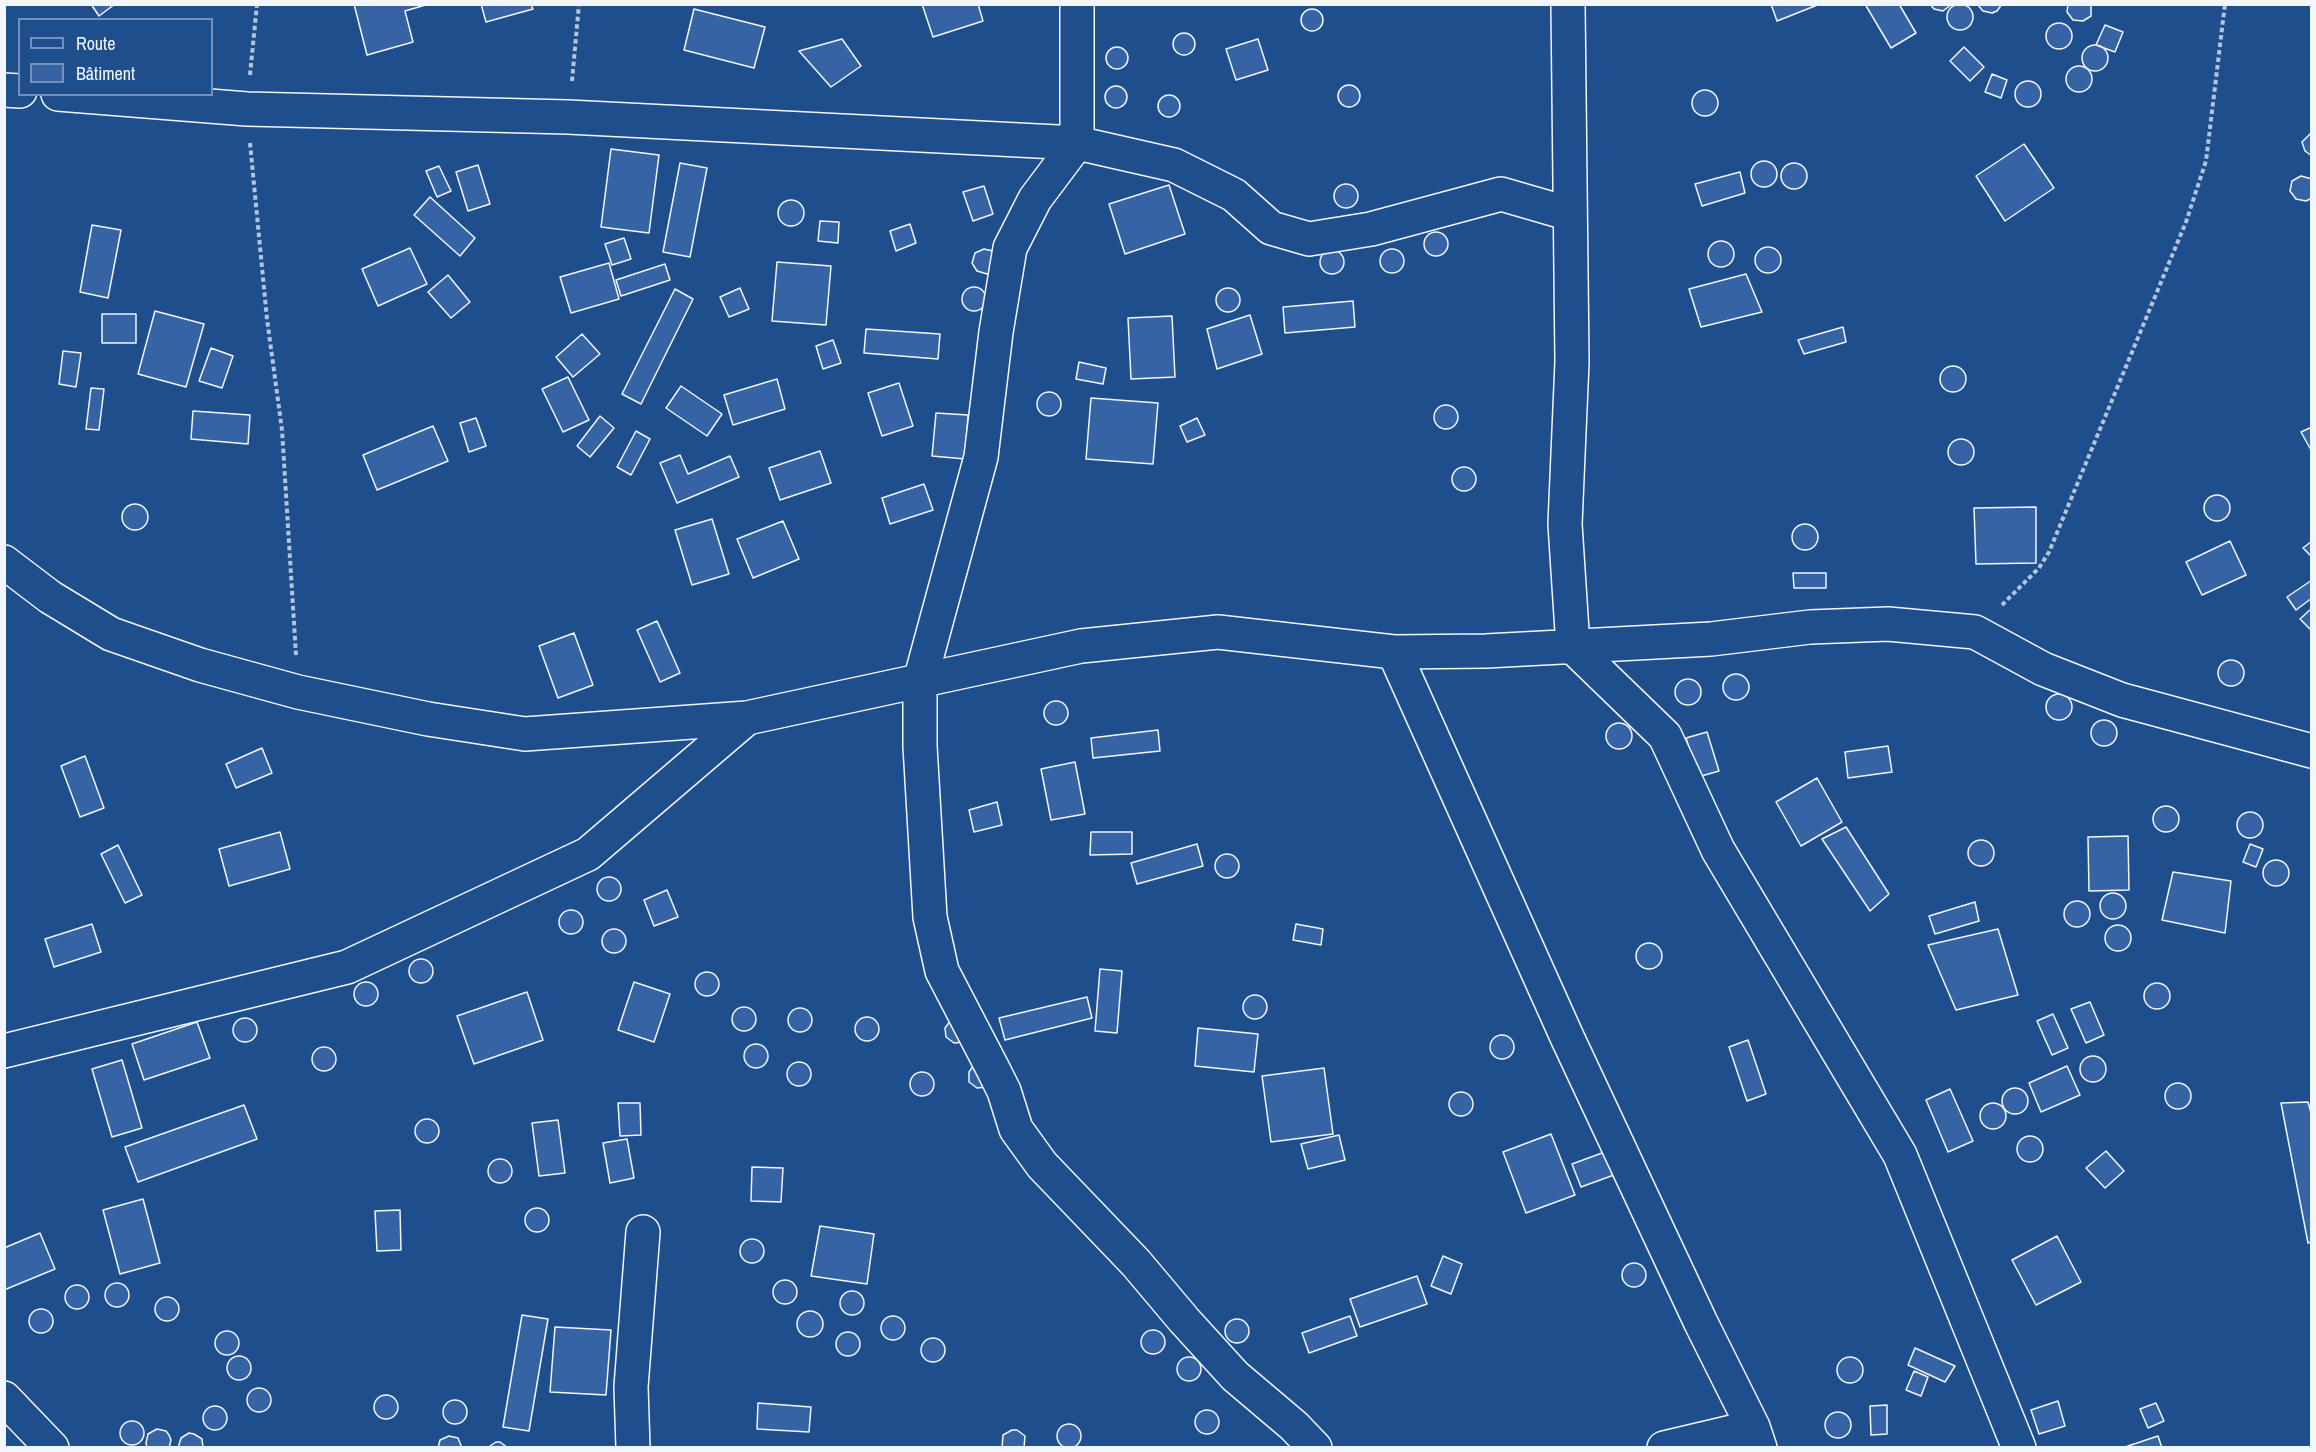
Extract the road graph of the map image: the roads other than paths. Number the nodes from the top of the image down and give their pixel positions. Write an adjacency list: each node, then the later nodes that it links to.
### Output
1 (1077, 4): 4 (street)
2 (1568, 4): 5 (street)
3 (83, 96): 4 (street)
4 (1077, 143): 5 (street); 9 (street)
5 (1570, 214): 7 (street)
6 (4, 562): 10 (street)
7 (1574, 647): 8 (street); 11 (street); 20 (street)
8 (1394, 652): 9 (street); 15 (street)
9 (920, 681): 10 (street); 18 (street)
10 (747, 718): 12 (street)
11 (2312, 751)
12 (4, 1050)
13 (643, 1232): 17 (street)
14 (4, 1398): 16 (street)
15 (1757, 1437): 19 (street)
16 (52, 1448)
17 (633, 1448)
18 (1315, 1448)
19 (1664, 1448)
20 (2019, 1448)

